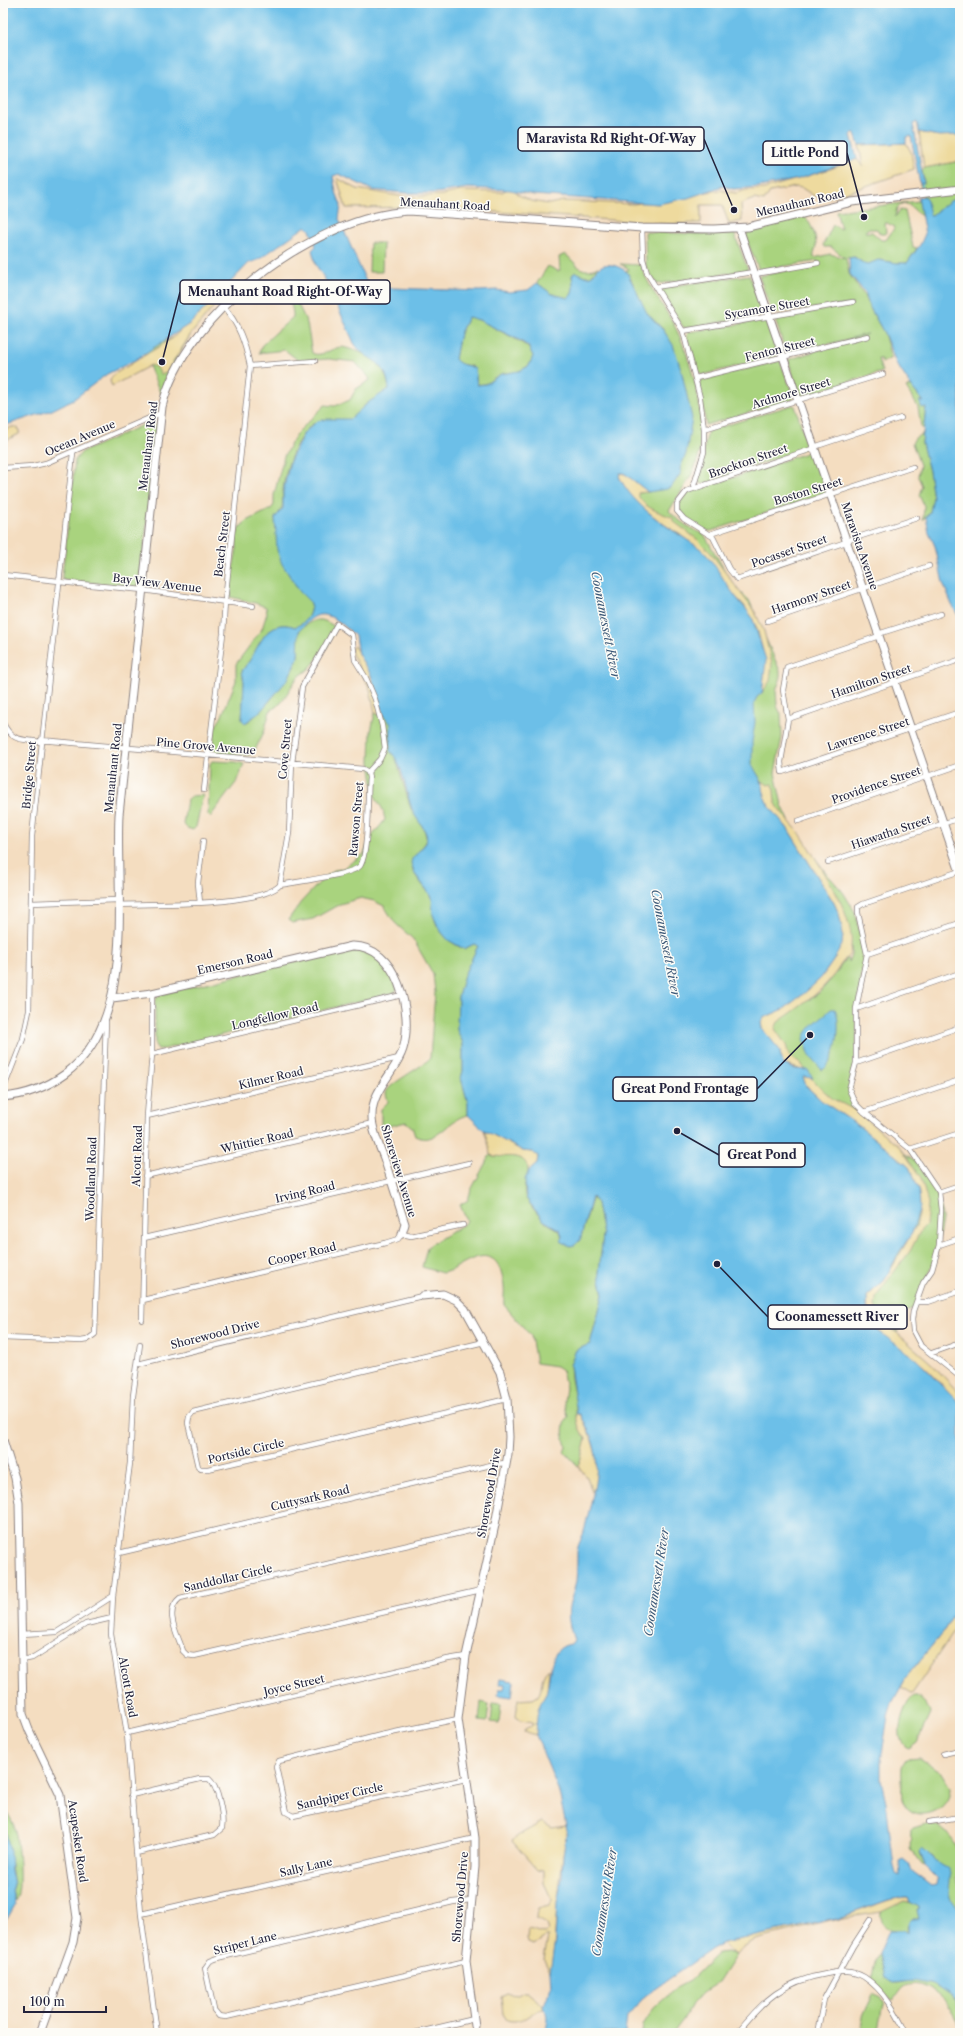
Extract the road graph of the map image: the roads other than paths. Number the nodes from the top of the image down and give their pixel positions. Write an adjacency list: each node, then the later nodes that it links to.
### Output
1 (960, 189): 3 (main road, Menauhant Road)
2 (642, 228): 3 (main road, Menauhant Road); 6 (street); 8 (main road, Menauhant Road)
3 (739, 228): 5 (main road, Maravista Avenue)
4 (818, 263): 5 (street)
5 (754, 273): 6 (street); 9 (main road, Maravista Avenue)
6 (655, 287): 10 (street)
7 (853, 302): 9 (street, Sycamore Street)
8 (223, 306): 14 (street, Beach Street); 18 (main road, Menauhant Road)
9 (770, 317): 10 (street, Sycamore Street); 12 (main road, Maravista Avenue)
10 (683, 331): 16 (street)
11 (868, 336): 12 (street, Fenton Street)
12 (784, 358): 16 (street, Fenton Street); 17 (main road, Maravista Avenue)
13 (315, 361): 14 (street)
14 (250, 366): 35 (street, Beach Street)
15 (883, 374): 17 (street, Ardmore Street)
16 (696, 378): 20 (street)
17 (798, 400): 20 (street, Ardmore Street); 21 (main road, Maravista Avenue)
18 (161, 413): 22 (street, Ocean Avenue); 34 (main road, Menauhant Road)
19 (901, 418): 21 (street, Brockton Street)
20 (704, 430): 25 (street)
21 (815, 448): 26 (main road, Maravista Avenue); 28 (street, Brockton Street)
22 (73, 453): 24 (street, Ocean Avenue); 32 (street, Bridge Street)
23 (913, 467): 26 (street, Boston Street)
24 (3, 468)
25 (694, 485)
26 (830, 494): 28 (street, Boston Street); 29 (main road, Maravista Avenue)
27 (917, 518): 29 (street, Pocasset Street)
28 (710, 534): 29 (street, Pocasset Street)
29 (846, 541): 33 (main road, Maravista Avenue)
30 (929, 566): 33 (street, Harmony Street)
31 (3, 575): 32 (street, Bay View Avenue)
32 (59, 582): 34 (street, Bay View Avenue); 47 (street, Bridge Street)
33 (862, 589): 38 (street, Harmony Street); 40 (main road, Maravista Avenue)
34 (143, 590): 35 (street, Bay View Avenue); 48 (main road, Menauhant Road)
35 (225, 601): 36 (street, Bay View Avenue); 49 (street, Beach Street)
36 (253, 606)
37 (941, 614): 40 (street)
38 (767, 621)
39 (337, 624): 50 (street, Cove Street); 52 (street, Rawson Street)
40 (878, 635): 42 (main road, Maravista Avenue); 44 (street)
41 (959, 660): 42 (street, Hamilton Street)
42 (894, 683): 44 (street, Hamilton Street); 46 (main road, Maravista Avenue)
43 (960, 712): 46 (street, Lawrence Street)
44 (788, 718): 46 (street, Lawrence Street)
45 (3, 723): 47 (street, Pine Grove Avenue)
46 (910, 730): 53 (main road, Maravista Avenue)
47 (41, 741): 48 (street, Pine Grove Avenue); 63 (street, Bridge Street)
48 (126, 749): 49 (street, Pine Grove Avenue); 62 (main road, Menauhant Road)
49 (208, 756): 50 (street, Pine Grove Avenue); 54 (street, Beach Street)
50 (292, 763): 52 (street, Pine Grove Avenue); 61 (street, Cove Street)
51 (960, 766): 53 (street, Providence Street)
52 (368, 772): 61 (street, Rawson Street)
53 (927, 777): 56 (street, Providence Street); 57 (main road, Maravista Avenue)
54 (204, 790)
55 (960, 818): 57 (street, Hiawatha Street)
56 (798, 821)
57 (943, 824): 59 (street, Hiawatha Street); 60 (main road, Maravista Avenue)
58 (203, 841): 64 (street)
59 (828, 862)
60 (960, 871): 67 (street)
61 (280, 885): 64 (street)
62 (118, 902): 63 (street); 64 (street); 71 (main road, Menauhant Road)
63 (31, 903): 79 (street, Bridge Street)
64 (200, 903)
65 (960, 923): 67 (street)
66 (363, 947): 69 (main road, Emerson Road); 70 (main road, Shoreview Avenue)
67 (867, 954): 72 (street)
68 (960, 973): 72 (street)
69 (152, 993): 71 (main road, Emerson Road); 75 (street, Alcott Road)
70 (402, 995): 75 (street, Longfellow Road); 76 (main road, Shoreview Avenue)
71 (112, 998): 73 (main road, Menauhant Road)
72 (856, 1009): 77 (street)
73 (106, 1017): 79 (main road, Menauhant Road); 100 (street, Woodland Road)
74 (960, 1027): 77 (street)
75 (152, 1054): 81 (street, Alcott Road)
76 (399, 1058): 81 (street, Kilmer Road); 82 (main road, Shoreview Avenue)
77 (856, 1062): 80 (street)
78 (960, 1080): 80 (street)
79 (3, 1097)
80 (864, 1112): 84 (street)
81 (147, 1116): 86 (street, Alcott Road)
82 (373, 1123): 86 (street, Whittier Road); 87 (main road, Shoreview Avenue)
83 (960, 1133): 84 (street)
84 (910, 1149): 89 (street)
85 (470, 1163): 87 (street, Irving Road)
86 (146, 1176): 92 (street, Alcott Road)
87 (392, 1182): 91 (main road, Shoreview Avenue); 92 (street, Irving Road)
88 (960, 1185): 89 (street)
89 (938, 1192): 94 (street)
90 (463, 1225): 91 (street, Cooper Road)
91 (402, 1234): 97 (street, Cooper Road)
92 (144, 1238): 97 (street, Alcott Road)
93 (960, 1238): 94 (street)
94 (939, 1245): 98 (street)
95 (960, 1291): 98 (street)
96 (422, 1296): 101 (main road, Shorewood Drive); 105 (street, Shorewood Drive)
97 (143, 1300): 99 (street, Alcott Road)
98 (917, 1302): 104 (street)
99 (142, 1320)
100 (3, 1338)
101 (484, 1342): 107 (main road, Shorewood Drive); 107 (street, Portside Circle)
102 (960, 1343): 104 (street)
103 (140, 1344): 105 (street, Alcott Road)
104 (932, 1353): 106 (street)
105 (138, 1364): 111 (street, Alcott Road)
106 (960, 1377)
107 (507, 1399): 109 (main road, Shorewood Drive)
108 (3, 1440): 115 (main road, Acapesket Road)
109 (506, 1463): 110 (main road, Shorewood Drive); 111 (street, Cuttysark Road)
110 (495, 1525): 112 (main road, Shorewood Drive); 112 (street, Sanddollar Circle)
111 (119, 1552): 113 (street, Alcott Road)
112 (481, 1590): 116 (main road, Shorewood Drive)
113 (113, 1596): 114 (street, Alcott Road); 115 (street)
114 (112, 1618): 117 (street); 119 (street, Alcott Road)
115 (20, 1634): 117 (main road, Acapesket Road)
116 (466, 1656): 118 (main road, Shorewood Drive); 119 (street, Joyce Street)
117 (22, 1660): 134 (main road, Acapesket Road)
118 (458, 1719): 122 (main road, Shorewood Drive); 122 (street, Sandpiper Circle)
119 (127, 1733): 123 (street, Alcott Road)
120 (960, 1750): 121 (street)
121 (943, 1754)
122 (466, 1778): 126 (main road, Shorewood Drive)
123 (131, 1795): 127 (street, Alcott Road); 127 (street)
124 (960, 1817): 125 (street)
125 (929, 1822)
126 (475, 1838): 128 (main road, Shorewood Drive); 129 (street, Sally Lane)
127 (136, 1853): 129 (street, Alcott Road)
128 (471, 1900): 131 (main road, Shorewood Drive); 131 (street, Striper Lane)
129 (141, 1914): 135 (street, Alcott Road)
130 (870, 1920): 132 (street)
131 (466, 1962): 133 (main road, Shorewood Drive)
132 (838, 1972): 137 (street); 138 (street); 139 (street)
133 (475, 2022): 136 (street)
134 (40, 2033)
135 (157, 2033)
136 (414, 2033)
137 (738, 2033)
138 (817, 2033)
139 (906, 2033)

